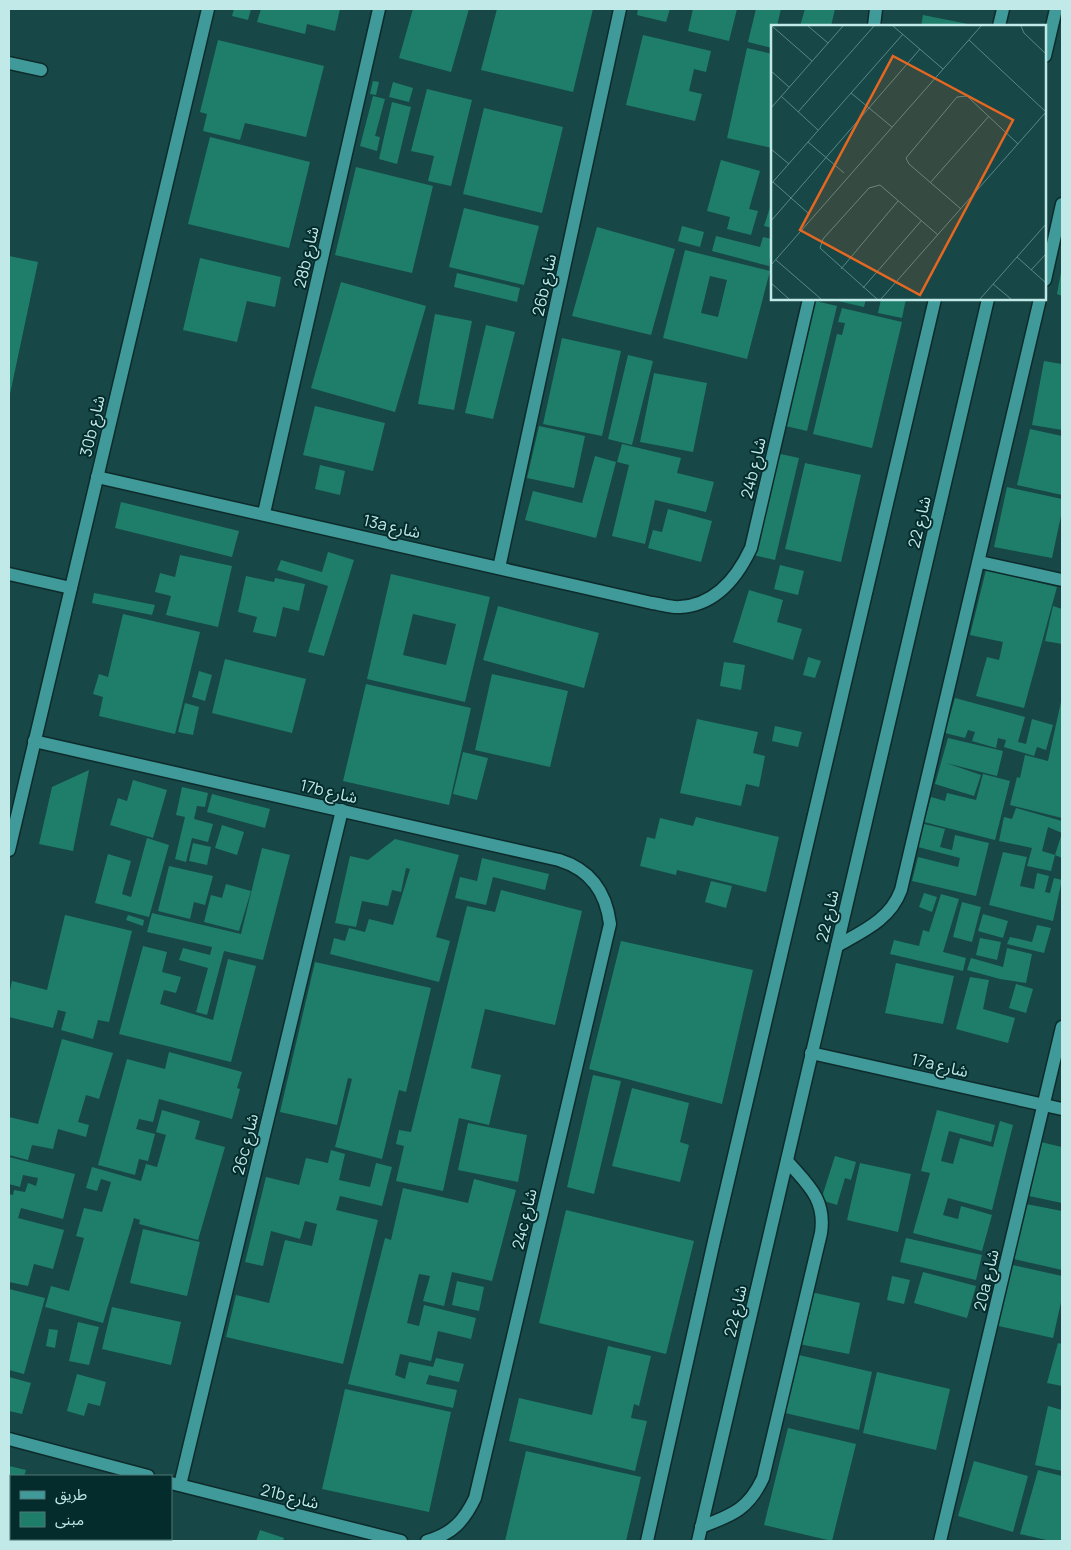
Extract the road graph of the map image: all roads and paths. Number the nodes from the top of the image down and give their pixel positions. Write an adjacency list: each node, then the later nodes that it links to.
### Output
1 (208, 9): 18 (street, 30b شارع)
2 (379, 9): 19 (street, 28b شارع)
3 (620, 9): 21 (street, 26b شارع)
4 (876, 9): 7 (street)
5 (1003, 9): 8 (street)
6 (1056, 9): 9 (street)
7 (874, 25)
8 (999, 25)
9 (1046, 52)
10 (9, 64): 11 (street)
11 (41, 70)
12 (1062, 204): 13 (street)
13 (1046, 276)
14 (809, 300): 25 (street, 24b شارع)
15 (935, 300): 42 (street)
16 (988, 300): 30 (street, شارع 22)
17 (1040, 300): 20 (street)
18 (97, 477): 19 (street, 13a شارع); 24 (street, 30b شارع)
19 (264, 513): 21 (street, 13a شارع)
20 (980, 562): 23 (street); 30 (street)
21 (499, 568): 25 (street, 13a شارع)
22 (9, 574): 24 (street)
23 (1062, 580)
24 (71, 588): 26 (street, 30b شارع)
25 (679, 607)
26 (34, 741): 27 (street, 17b شارع); 28 (street, 30b شارع)
27 (342, 810): 29 (street, 17b شارع); 38 (street, 26c شارع)
28 (9, 850)
29 (604, 895): 41 (street, 24c شارع)
30 (837, 946): 32 (street, شارع 22)
31 (1062, 1027): 33 (street, 20a شارع)
32 (812, 1053): 33 (street, 17a شارع); 35 (street, شارع 22)
33 (1044, 1105): 34 (street, 17a شارع); 44 (street, 20a شارع)
34 (1062, 1109)
35 (786, 1161): 39 (street, شارع 22); 39 (street)
36 (9, 1438): 37 (street)
37 (144, 1475)
38 (176, 1484): 40 (street, 21b شارع)
39 (701, 1528): 43 (street, شارع 22)
40 (401, 1541)
41 (427, 1541)
42 (647, 1541)
43 (698, 1541)
44 (940, 1541)

